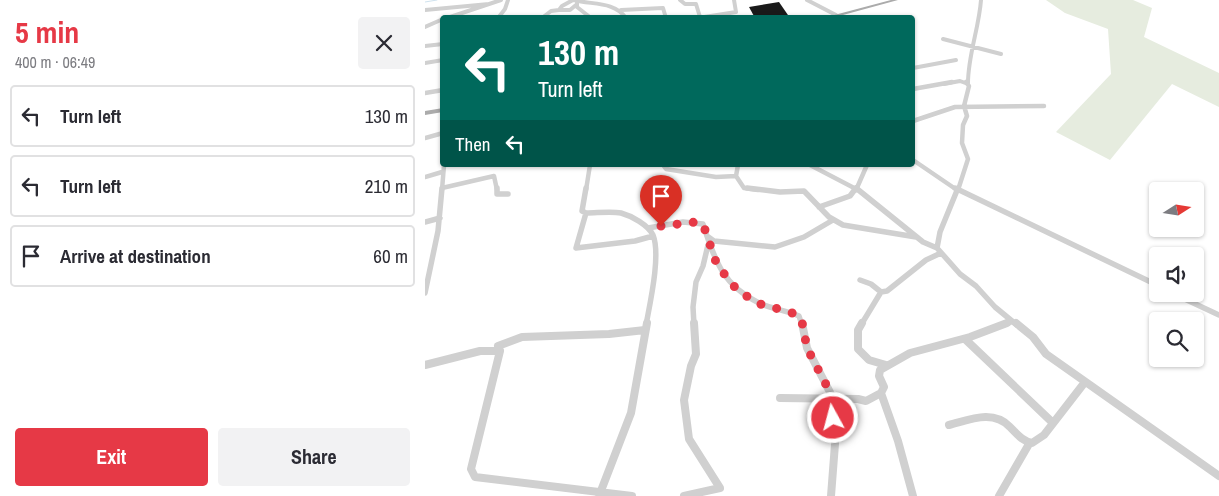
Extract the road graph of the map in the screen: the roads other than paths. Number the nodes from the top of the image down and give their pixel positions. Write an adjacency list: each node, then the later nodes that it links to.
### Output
1 (501, 0): 9 (street)
2 (508, 0): 14 (street)
3 (680, 0): 19 (street)
4 (734, 0): 20 (street)
5 (807, 0): 21 (street)
6 (896, 0): 21 (main road)
7 (981, 0): 27 (street)
8 (575, 2): 11 (street); 11 (street); 12 (street); 16 (street)
9 (489, 4): 10 (street); 13 (street)
10 (425, 10)
11 (559, 10): 15 (street)
12 (621, 10): 17 (street); 18 (street)
13 (456, 15)
14 (500, 15)
15 (546, 15)
16 (588, 15)
17 (624, 15)
18 (665, 15)
19 (698, 15)
20 (713, 15)
21 (836, 15)
22 (440, 20): 23 (street)
23 (425, 27)
24 (943, 40): 27 (street)
25 (440, 44): 26 (street)
26 (425, 46)
27 (973, 48): 28 (street); 33 (street)
28 (1001, 54)
29 (440, 60): 31 (street)
30 (956, 60): 32 (street)
31 (425, 63)
32 (915, 68)
33 (968, 83): 34 (street); 37 (street)
34 (915, 89)
35 (440, 90): 36 (street)
36 (425, 93)
37 (965, 106): 38 (street); 42 (street); 57 (street)
38 (1044, 106)
39 (440, 111): 40 (main road)
40 (427, 113): 41 (street)
41 (425, 117)
42 (915, 120)
43 (440, 134): 44 (street)
44 (425, 138)
45 (915, 161): 57 (street)
46 (443, 167): 52 (street)
47 (590, 167): 60 (street)
48 (664, 167): 53 (street)
49 (738, 167): 53 (street)
50 (814, 167): 56 (street)
51 (866, 167): 56 (street)
52 (442, 172): 54 (street); 55 (street)
53 (736, 176): 59 (street)
54 (425, 177)
55 (442, 188): 58 (street); 61 (street)
56 (856, 188): 59 (street); 67 (street)
57 (958, 190): 69 (street); 71 (street)
58 (508, 194)
59 (819, 207): 62 (street)
60 (586, 213): 64 (street); 65 (street)
61 (440, 218): 63 (street); 73 (street)
62 (833, 220): 66 (street); 67 (street)
63 (425, 222)
64 (648, 228): 65 (street); 66 (street)
65 (653, 236): 77 (street)
66 (707, 236): 68 (street)
67 (917, 237): 69 (street)
68 (709, 245): 85 (street); 92 (street)
69 (939, 251): 72 (street); 76 (street)
70 (860, 280): 72 (street)
71 (1149, 281)
72 (881, 292): 81 (street)
73 (425, 293)
74 (1190, 302): 75 (street)
75 (1219, 316)
76 (1012, 321): 78 (street); 82 (street)
77 (645, 330): 79 (street); 90 (street)
78 (965, 339): 81 (street); 86 (street)
79 (499, 349): 80 (street); 90 (street)
80 (425, 365)
81 (886, 365): 83 (street)
82 (1085, 382): 86 (street); 89 (street)
83 (881, 393): 85 (street); 94 (street)
84 (780, 398): 85 (street)
85 (833, 398): 93 (street)
86 (1053, 423): 88 (street)
87 (949, 426): 88 (street)
88 (1029, 444): 95 (street)
89 (1219, 476)
90 (600, 494): 91 (street)
91 (632, 496)
92 (684, 496)
93 (831, 496)
94 (913, 496)
95 (999, 496)

